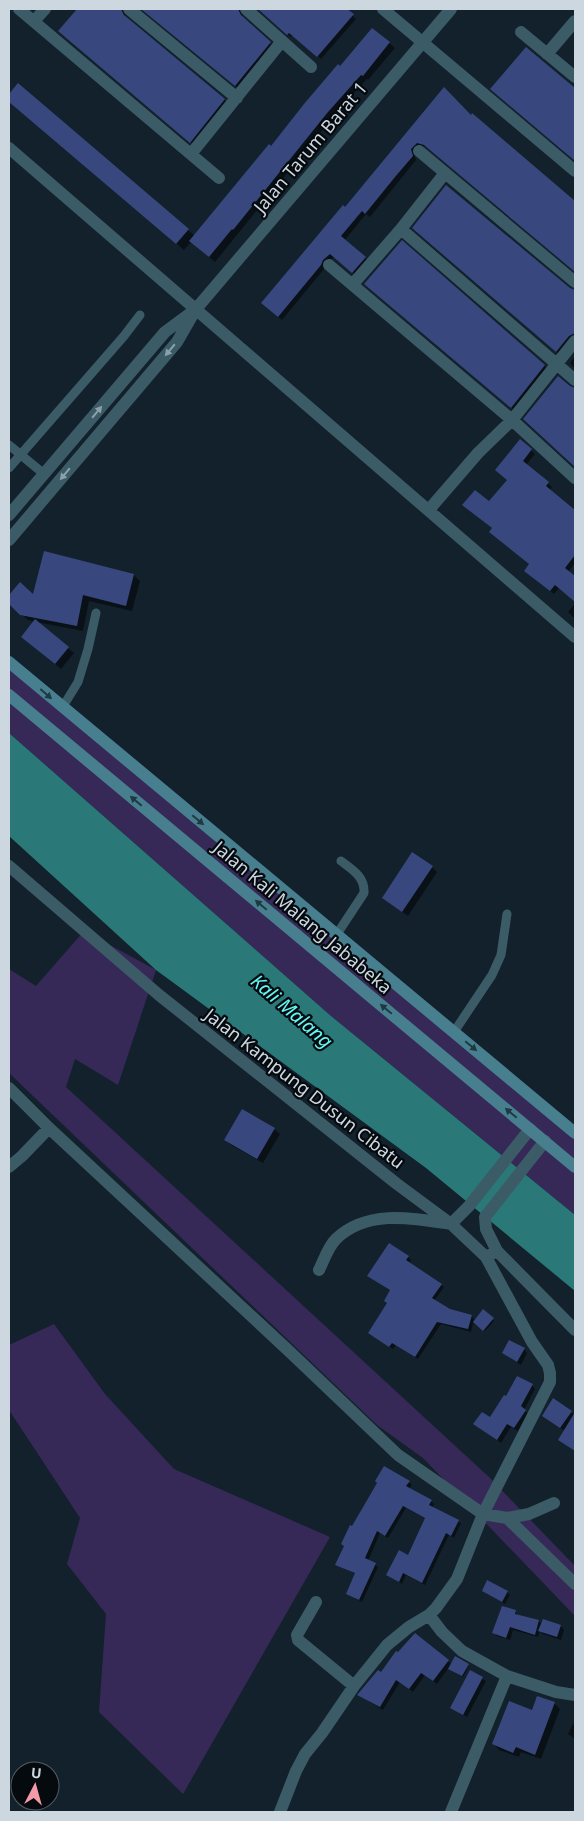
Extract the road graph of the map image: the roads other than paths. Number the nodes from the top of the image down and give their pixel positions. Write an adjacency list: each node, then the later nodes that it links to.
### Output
1 (19, 9): 7 (street)
2 (45, 9): 7 (street)
3 (129, 9): 15 (street)
4 (246, 9): 10 (street)
5 (383, 9): 11 (street)
6 (451, 9): 11 (street, Jalan Tarum Barat 1)
7 (34, 21): 18 (street)
8 (575, 21): 12 (street)
9 (521, 32): 12 (street)
10 (282, 41): 13 (street); 15 (street)
11 (422, 42): 19 (street); 26 (street, Jalan Tarum Barat 1)
12 (547, 54): 14 (street)
13 (311, 67)
14 (575, 77)
15 (237, 98): 18 (street)
16 (9, 148): 26 (street)
17 (419, 151): 20 (street)
18 (191, 154): 21 (street)
19 (575, 172)
20 (445, 173): 22 (street); 24 (street)
21 (219, 178)
22 (401, 228): 25 (street); 29 (street)
23 (329, 264): 25 (street)
24 (575, 282)
25 (353, 284): 31 (street)
26 (196, 309): 35 (street, Jalan Tarum Barat 1, one-way to 26); 37 (street); 39 (street, Jalan Tarum Barat 1, one-way to 39)
27 (140, 315): 33 (lane)
28 (575, 341): 29 (street)
29 (556, 363): 30 (street); 31 (street)
30 (575, 380)
31 (512, 420): 36 (street); 37 (street)
32 (9, 445): 33 (lane)
33 (20, 454): 34 (lane); 35 (lane)
34 (9, 468)
35 (44, 474): 38 (street, Jalan Tarum Barat 1)
36 (575, 478)
37 (430, 511): 41 (street)
38 (9, 515)
39 (9, 540)
40 (96, 613): 44 (lane)
41 (575, 637)
42 (9, 662): 44 (main road, Jalan Kali Malang Jababeka, one-way to 44)
43 (9, 695): 52 (main road, Jalan Kali Malang Jababeka, one-way to 43)
44 (62, 708): 48 (main road, Jalan Kali Malang Jababeka, one-way to 48)
45 (342, 862): 48 (lane)
46 (9, 866): 57 (street, Jalan Kampung Dusun Cibatu)
47 (507, 914): 49 (lane)
48 (337, 934): 49 (main road, Jalan Kali Malang Jababeka)
49 (454, 1032): 53 (main road, Jalan Kali Malang Jababeka, one-way to 53)
50 (9, 1088): 51 (street)
51 (48, 1128): 56 (street); 62 (street)
52 (530, 1129): 54 (main road, Jalan Kali Malang Jababeka); 57 (street)
53 (575, 1133)
54 (545, 1141): 55 (main road, Jalan Kali Malang Jababeka); 58 (street)
55 (575, 1166)
56 (9, 1167)
57 (451, 1224): 58 (street, Jalan Kampung Dusun Cibatu); 59 (street)
58 (491, 1254): 60 (street, Jalan Kampung Dusun Cibatu); 62 (street)
59 (319, 1270)
60 (575, 1330)
61 (554, 1503): 63 (street)
62 (483, 1514): 63 (street); 66 (street)
63 (507, 1518): 64 (street)
64 (575, 1584)
65 (316, 1602): 68 (street)
66 (429, 1615): 67 (street); 68 (street)
67 (507, 1676): 69 (street); 71 (street)
68 (354, 1686): 70 (street)
69 (575, 1695)
70 (280, 1812)
71 (451, 1812)

